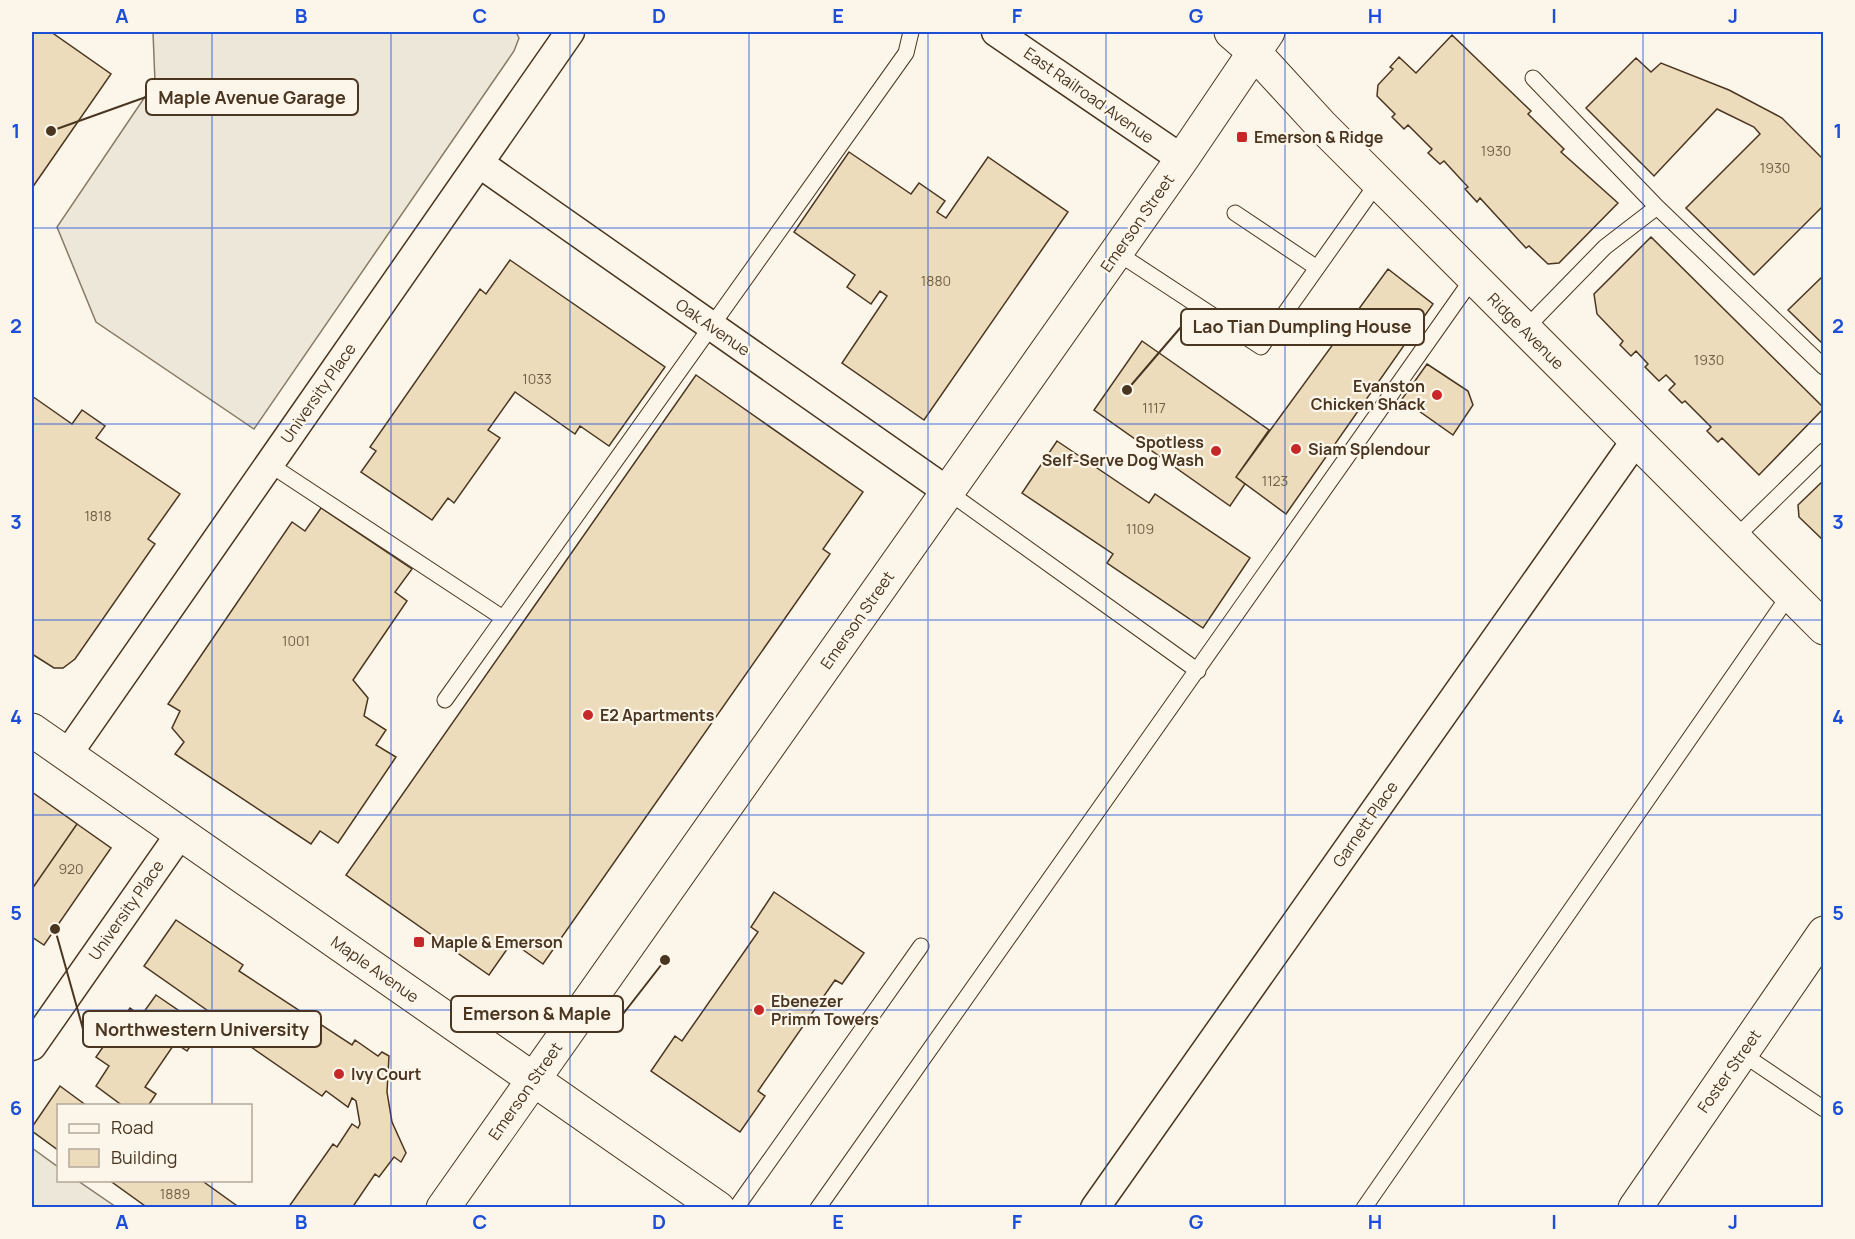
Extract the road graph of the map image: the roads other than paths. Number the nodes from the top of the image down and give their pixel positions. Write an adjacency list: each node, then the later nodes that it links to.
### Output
1 (570, 32): 7 (street, University Place)
2 (911, 32): 14 (lane)
3 (996, 32): 6 (street, East Railroad Avenue)
4 (1251, 38): 6 (street, Emerson Street); 8 (street, Ridge Avenue)
5 (1533, 78): 9 (lane)
6 (1182, 159): 11 (street, Emerson Street)
7 (479, 163): 14 (street, Oak Avenue); 19 (street, University Place)
8 (1378, 182): 12 (lane); 13 (street, Ridge Avenue)
9 (1657, 207): 15 (lane); 16 (lane)
10 (1235, 213): 12 (lane)
11 (1116, 252): 12 (lane); 20 (street, Emerson Street)
12 (1317, 268)
13 (1473, 278): 15 (street, Ridge Avenue); 25 (lane)
14 (712, 326): 20 (street, Oak Avenue); 23 (lane)
15 (1525, 329): 17 (street, Ridge Avenue)
16 (1824, 367)
17 (1636, 440): 21 (street, Ridge Avenue); 40 (street, Garnett Place)
18 (1824, 450): 21 (lane)
19 (269, 464): 23 (lane); 28 (street, University Place)
20 (947, 491): 25 (lane); 34 (street, Emerson Street)
21 (1734, 539): 22 (street, Ridge Avenue)
22 (1790, 594): 24 (street, Ridge Avenue); 41 (lane)
23 (503, 618): 26 (lane)
24 (1824, 628)
25 (1198, 671): 39 (lane)
26 (445, 700)
27 (32, 730): 28 (street, Maple Avenue)
28 (67, 755): 29 (street, Maple Avenue)
29 (180, 834): 32 (street, University Place); 34 (street, Maple Avenue)
30 (1824, 933): 33 (street, Foster Street)
31 (921, 946): 38 (lane)
32 (32, 1046)
33 (1741, 1053): 35 (lane); 42 (street, Foster Street)
34 (534, 1078): 36 (street, Emerson Street); 37 (street, Maple Avenue)
35 (1824, 1109)
36 (443, 1208)
37 (718, 1208)
38 (736, 1208)
39 (818, 1208)
40 (1095, 1208)
41 (1364, 1208)
42 (1635, 1208)

